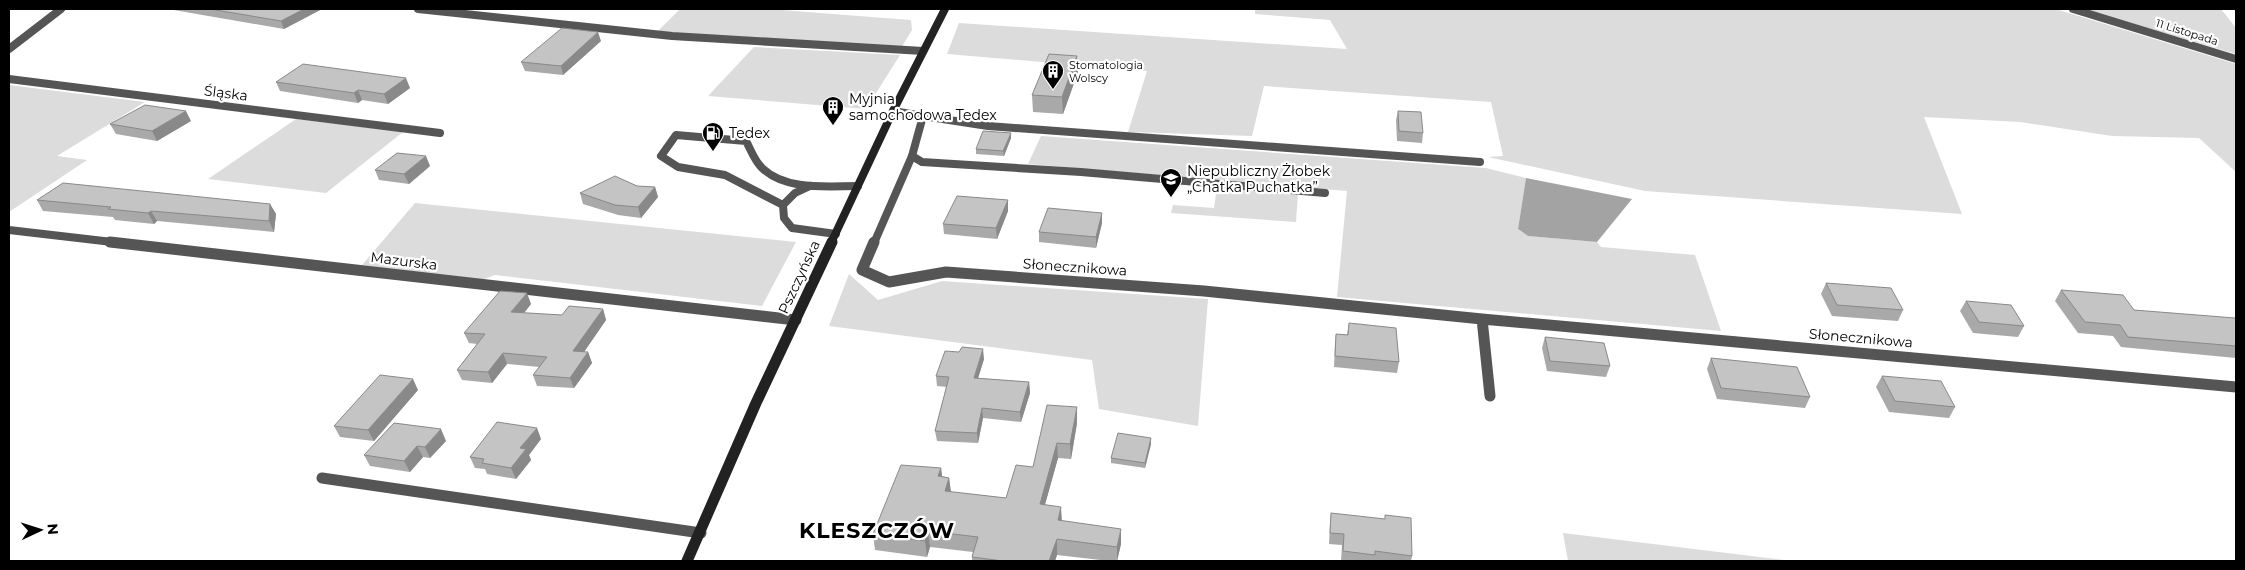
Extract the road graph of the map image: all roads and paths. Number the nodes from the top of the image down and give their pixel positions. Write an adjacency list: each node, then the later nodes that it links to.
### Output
1 (62, 9): 5 (street)
2 (418, 9): 6 (street)
3 (945, 9): 6 (main road, Pszczyńska)
4 (2073, 9): 7 (street, 11 Listopada)
5 (9, 49)
6 (923, 51): 9 (main road, Pszczyńska)
7 (2236, 59)
8 (9, 80): 11 (street, Śląska)
9 (893, 111): 10 (street); 15 (main road, Pszczyńska)
10 (922, 116): 12 (street, Słonecznikowa); 13 (street)
11 (440, 133)
12 (912, 156): 16 (street); 20 (street, Słonecznikowa)
13 (1480, 162)
14 (810, 186): 15 (street); 17 (street); 17 (street)
15 (858, 186): 19 (main road, Pszczyńska)
16 (1325, 193)
17 (783, 205): 19 (street)
18 (9, 230): 21 (street, Mazurska)
19 (836, 234): 21 (main road, Pszczyńska)
20 (1482, 319): 22 (street, Słonecznikowa); 23 (street)
21 (796, 320): 25 (main road, Pszczyńska)
22 (2236, 387)
23 (1490, 396)
24 (322, 478): 25 (street)
25 (701, 533): 26 (main road, Pszczyńska)
26 (687, 561)

